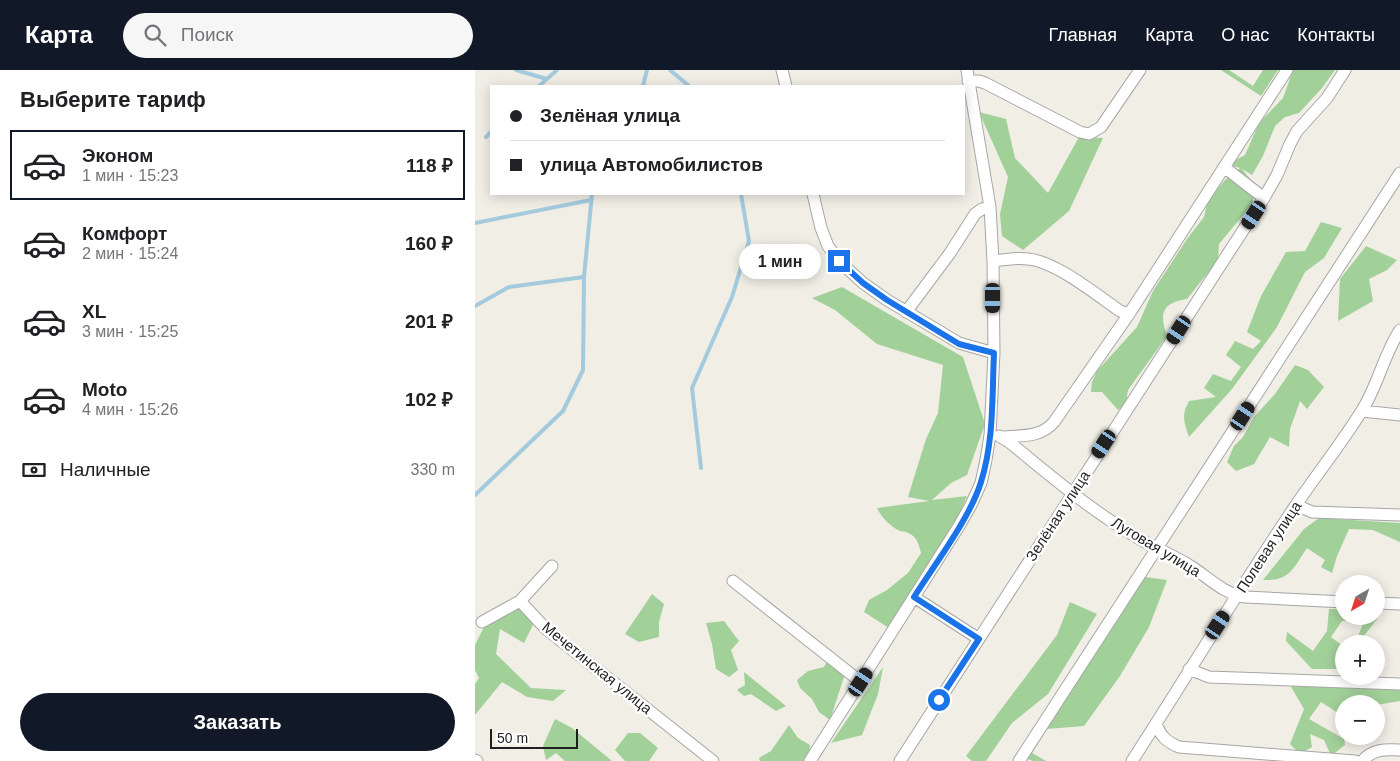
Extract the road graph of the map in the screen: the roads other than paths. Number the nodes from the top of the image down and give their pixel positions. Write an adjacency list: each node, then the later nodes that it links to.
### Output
1 (782, 70): 6 (street)
2 (1140, 70): 5 (street)
3 (1287, 70): 7 (street)
4 (1345, 70): 10 (street, Зелёная улица)
5 (967, 76): 11 (street)
6 (786, 85)
7 (1224, 167): 10 (street); 14 (street)
8 (1400, 173): 24 (street)
9 (813, 195): 13 (street)
10 (1264, 198): 21 (street, Зелёная улица)
11 (990, 207): 12 (street); 13 (street)
12 (993, 262): 14 (street); 16 (street)
13 (906, 312): 16 (street)
14 (1129, 314): 20 (street)
15 (1400, 330): 17 (street, Полевая улица)
16 (994, 353): 19 (street)
17 (1362, 411): 18 (street); 22 (street, Полевая улица)
18 (1400, 415)
19 (990, 435): 20 (street); 28 (street)
20 (1003, 437): 21 (street, Луговая улица)
21 (1072, 493): 24 (street, Луговая улица); 34 (street, Зелёная улица)
22 (1296, 505): 23 (street); 27 (street, Полевая улица)
23 (1400, 515)
24 (1156, 548): 27 (street, Луговая улица); 43 (street)
25 (552, 566): 29 (street)
26 (733, 581): 36 (street)
27 (1237, 596): 30 (street, Луговая улица); 35 (street, Полевая улица)
28 (914, 597): 34 (street); 36 (street)
29 (520, 601): 33 (street); 40 (street, Мечетинская улица)
30 (1335, 601)
31 (1385, 603): 32 (street)
32 (1400, 604)
33 (482, 622)
34 (979, 639): 42 (street, Зелёная улица)
35 (1189, 669): 37 (street); 38 (street, Полевая улица)
36 (861, 682): 41 (street)
37 (1400, 684)
38 (1156, 724): 44 (street, Полевая улица); 45 (street)
39 (1400, 750): 46 (street)
40 (713, 761)
41 (810, 761)
42 (900, 761)
43 (1019, 761)
44 (1132, 761)
45 (1355, 761)
46 (1362, 761)

